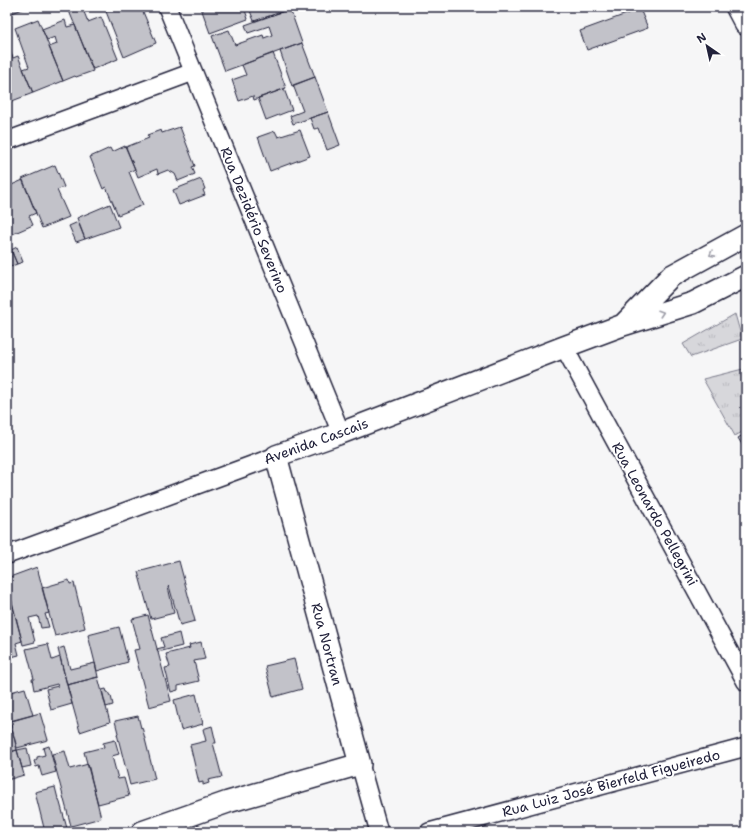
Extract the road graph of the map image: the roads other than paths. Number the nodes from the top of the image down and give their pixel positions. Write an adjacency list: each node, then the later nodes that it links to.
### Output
1 (166, 7): 4 (street, Rua Dezidério Severino)
2 (737, 7): 3 (main road)
3 (746, 24)
4 (193, 72): 5 (street); 10 (street, Rua Dezidério Severino)
5 (7, 141)
6 (746, 235): 8 (street, Avenida Cascais, one-way to 8)
7 (746, 276): 8 (street, Avenida Cascais, one-way to 7)
8 (624, 325): 9 (street, Avenida Cascais)
9 (564, 347): 10 (street, Avenida Cascais); 13 (street, Rua Leonardo Pellegrini)
10 (341, 433): 11 (street, Avenida Cascais)
11 (276, 456): 12 (street, Avenida Cascais); 15 (street, Rua Nortran)
12 (7, 555)
13 (746, 682)
14 (746, 747): 18 (street, Rua Luiz José Bierfeld Figueiredo)
15 (360, 764): 16 (street); 17 (street, Rua Nortran)
16 (142, 832)
17 (379, 832)
18 (430, 832)

